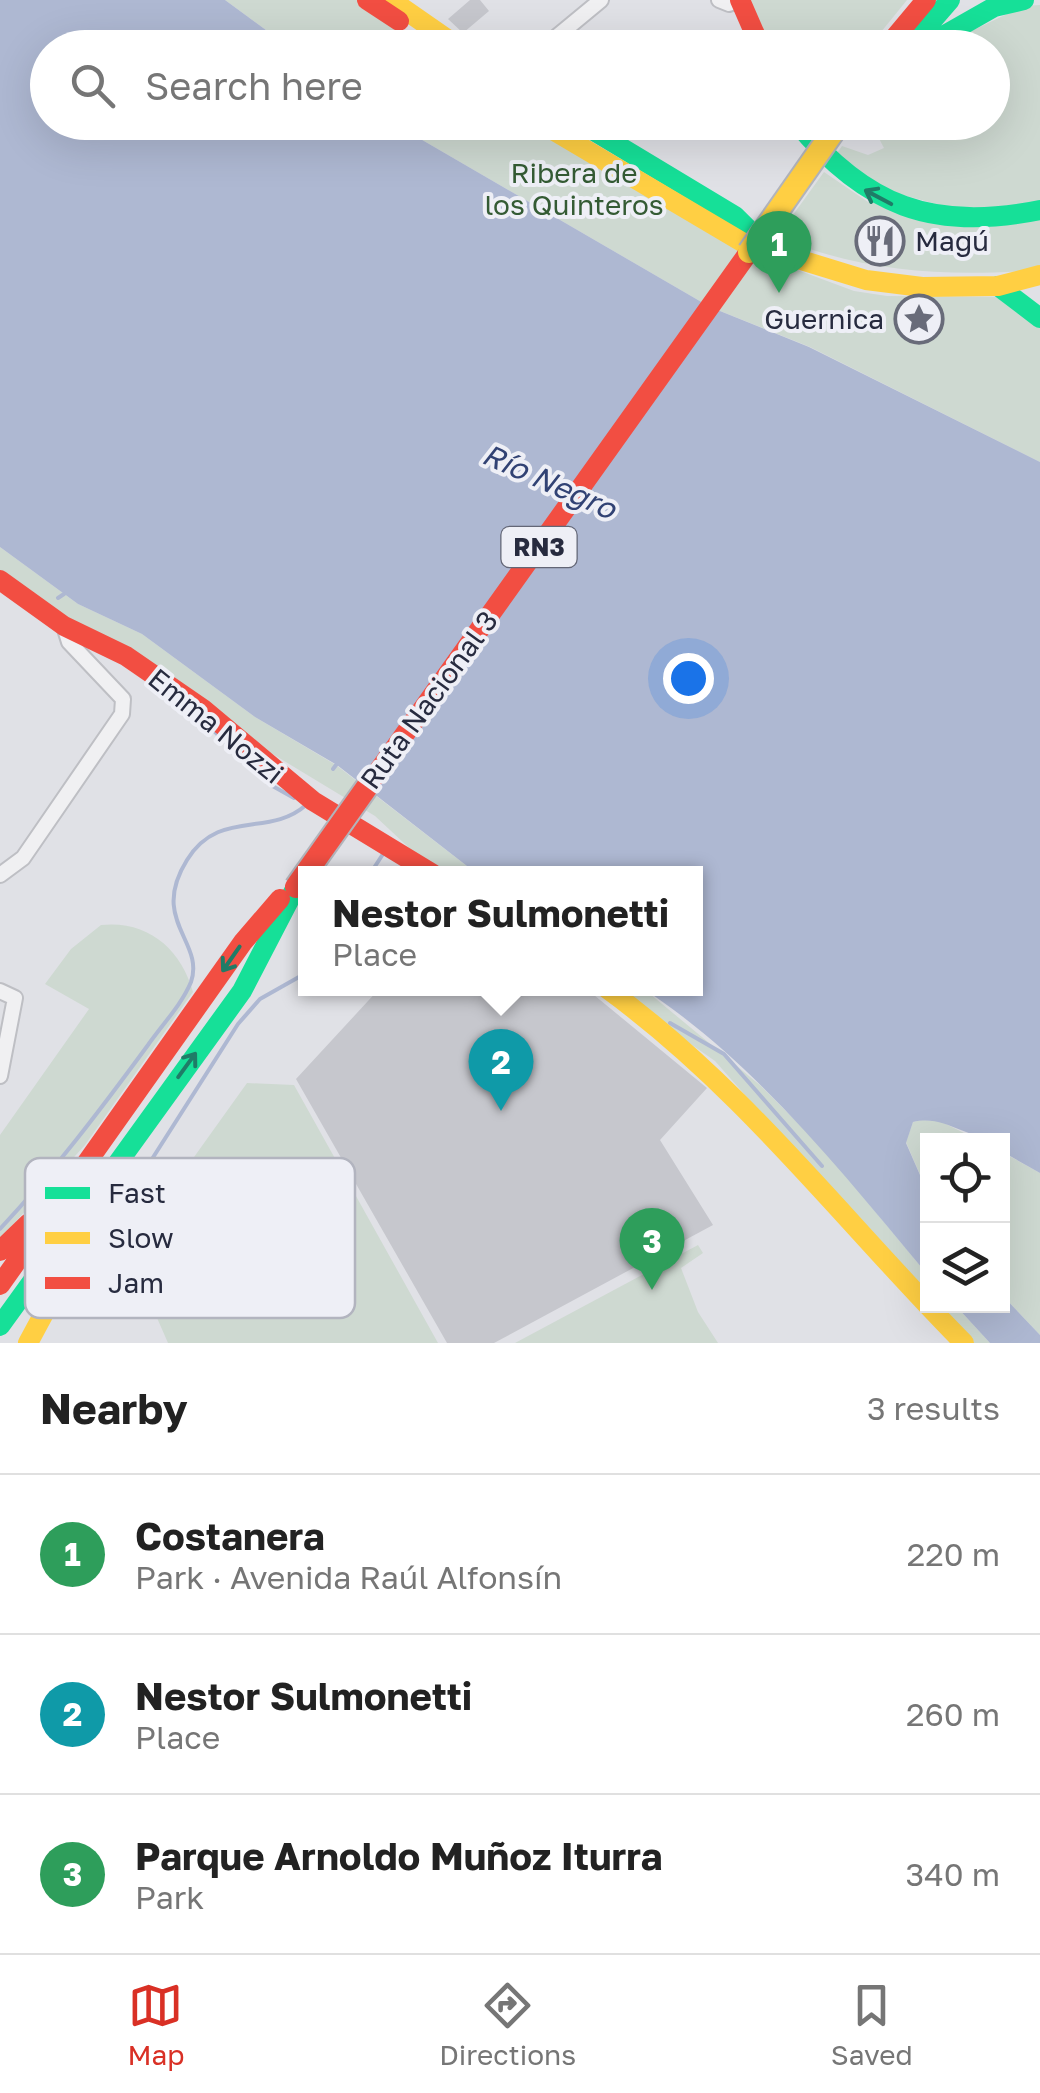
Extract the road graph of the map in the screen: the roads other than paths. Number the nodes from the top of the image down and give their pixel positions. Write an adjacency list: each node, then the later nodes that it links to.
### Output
1 (368, 0): 8 (main road)
2 (601, 0): 11 (street)
3 (718, 0): 4 (street)
4 (740, 0): 12 (main road)
5 (926, 0): 13 (main road)
6 (950, 0): 14 (main road)
7 (1024, 0): 15 (main road)
8 (394, 4): 9 (main road); 10 (main road)
9 (419, 30)
10 (433, 30)
11 (565, 30)
12 (754, 30)
13 (901, 30)
14 (924, 30)
15 (954, 30)
16 (569, 140): 21 (main road)
17 (609, 140): 21 (main road)
18 (813, 140): 20 (main road, one-way to 18)
19 (827, 140): 27 (main road, Ruta Nacional 3 / RN3, bridge)
20 (1040, 210)
21 (765, 246): 23 (main road)
22 (1040, 275): 23 (main road)
23 (998, 286): 24 (main road)
24 (1040, 318)
25 (0, 580): 26 (main road, Emma Nozzi)
26 (64, 626): 28 (main road, Emma Nozzi); 29 (street)
27 (311, 866)
28 (420, 866)
29 (0, 875)
30 (298, 884): 31 (main road, Ruta Nacional 3 / RN3, bridge)
31 (296, 887): 35 (main road, RN3, one-way to 31); 36 (main road, RN3, one-way to 36)
32 (0, 991): 34 (street)
33 (618, 996): 47 (main road)
34 (0, 1076)
35 (130, 1144): 37 (main road, RN3); 38 (main road)
36 (90, 1158)
37 (120, 1158)
38 (123, 1158)
39 (25, 1227): 41 (main road)
40 (25, 1250): 42 (main road, RN3)
41 (0, 1252)
42 (0, 1285)
43 (25, 1291): 45 (main road, RN3)
44 (41, 1318): 46 (main road)
45 (0, 1326)
46 (28, 1343)
47 (964, 1343)

